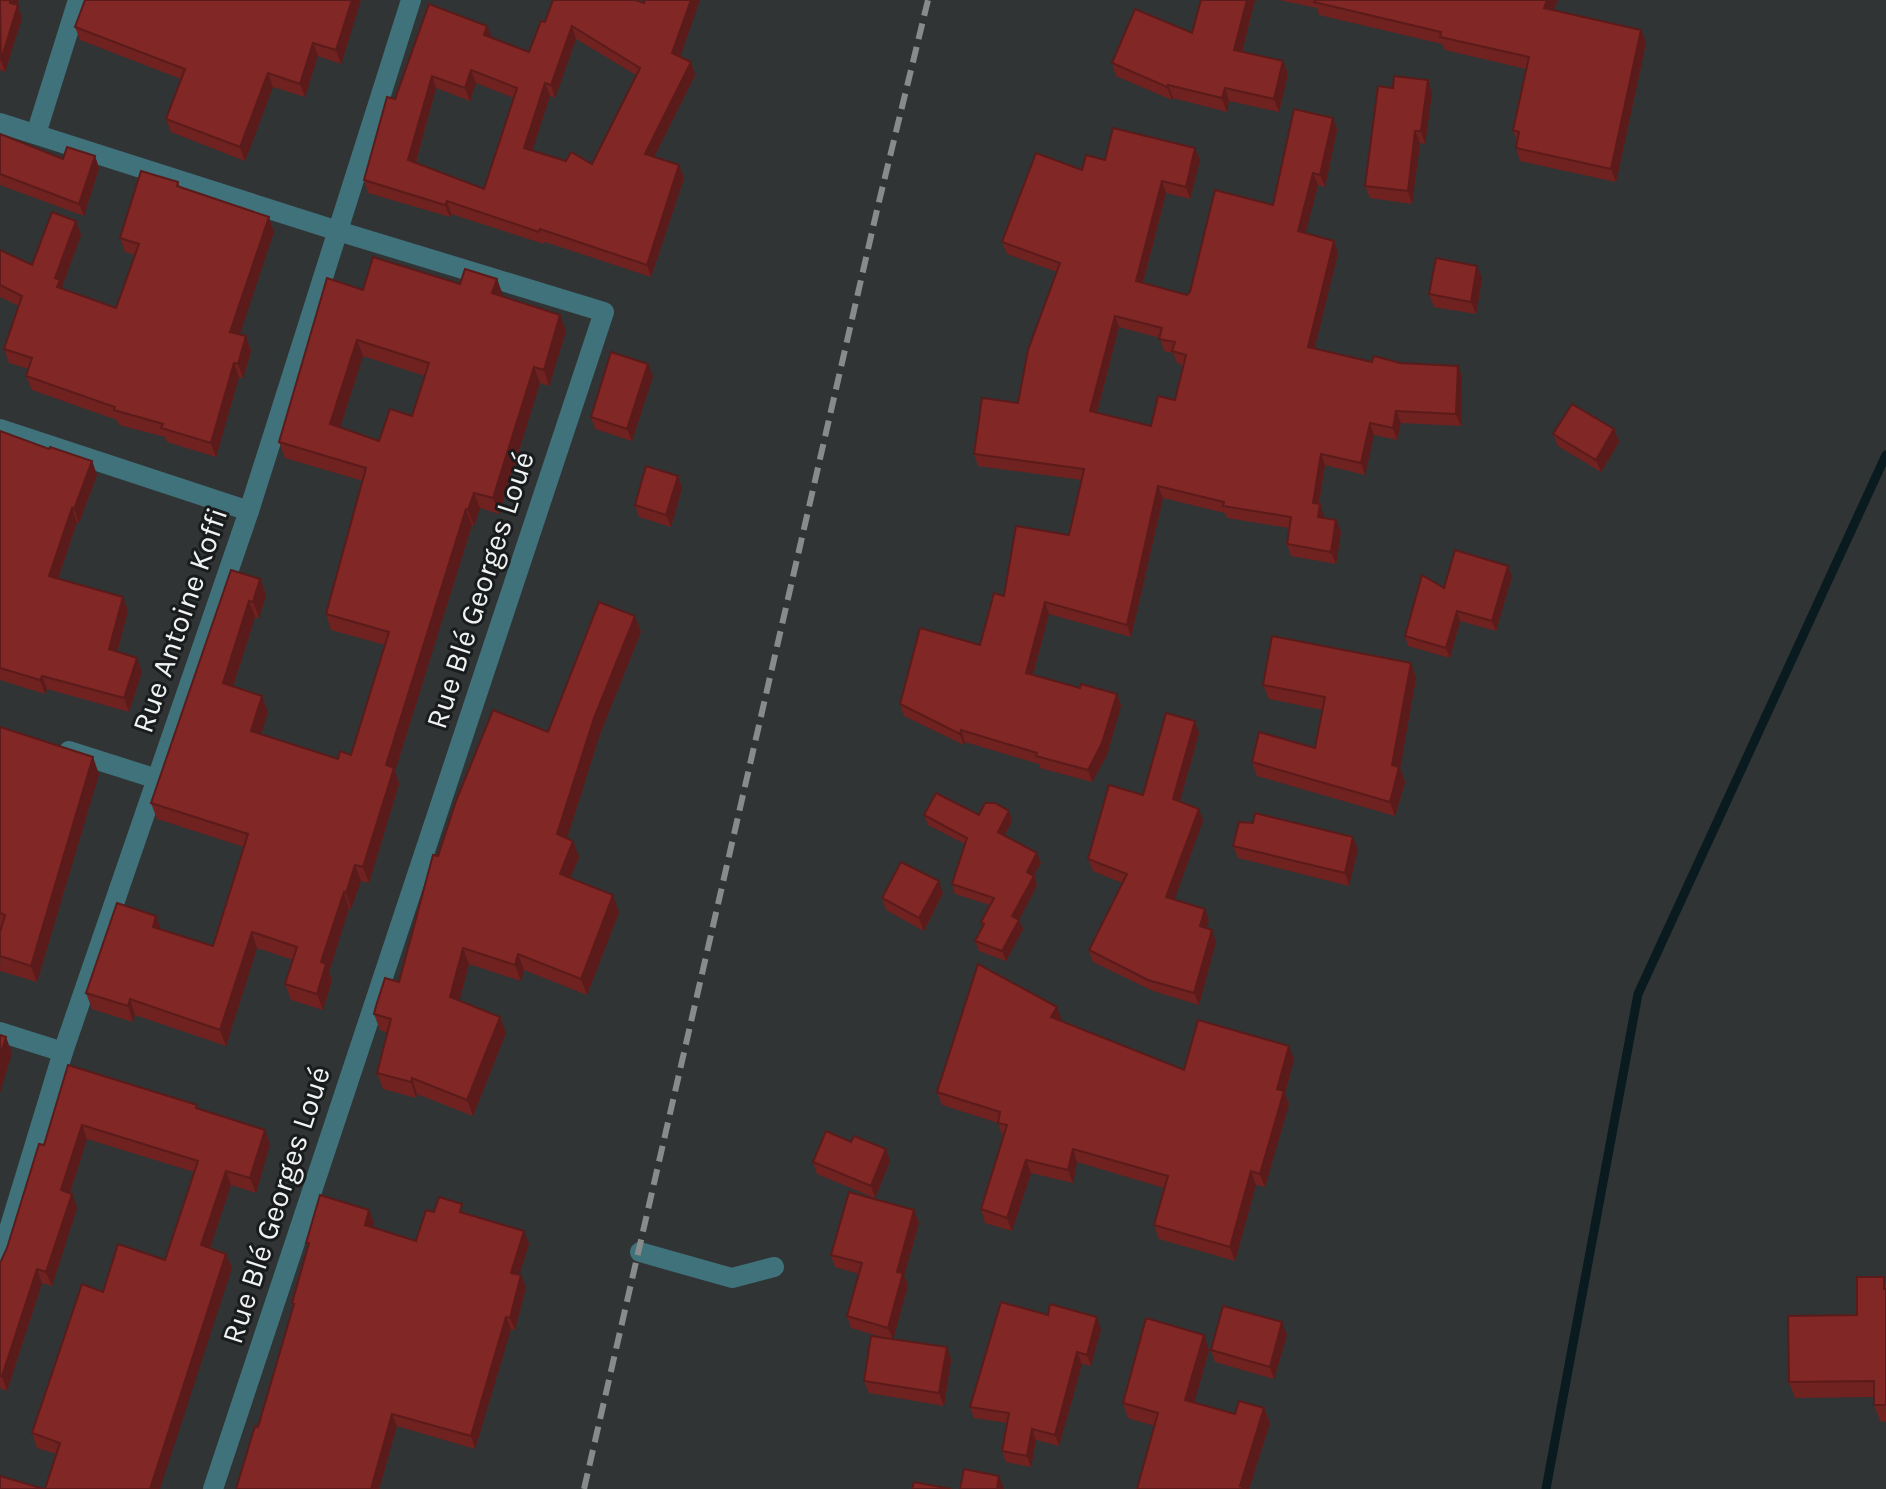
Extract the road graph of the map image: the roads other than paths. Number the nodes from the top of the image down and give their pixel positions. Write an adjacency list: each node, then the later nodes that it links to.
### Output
1 (78, 0): 4 (street)
2 (411, 0): 5 (street, Rue Antoine Koffi)
3 (0, 123): 4 (street, Rue Blé Georges Loué)
4 (36, 134): 5 (street, Rue Blé Georges Loué)
5 (338, 231): 7 (street, Rue Antoine Koffi); 15 (street, Rue Blé Georges Loué)
6 (0, 429): 7 (street)
7 (249, 511): 9 (street, Rue Antoine Koffi)
8 (57, 746): 9 (street)
9 (157, 779): 11 (street, Rue Antoine Koffi)
10 (0, 1032): 11 (street)
11 (63, 1052): 13 (street, Rue Antoine Koffi)
12 (640, 1252): 14 (street)
13 (0, 1259)
14 (774, 1267)
15 (213, 1489)

